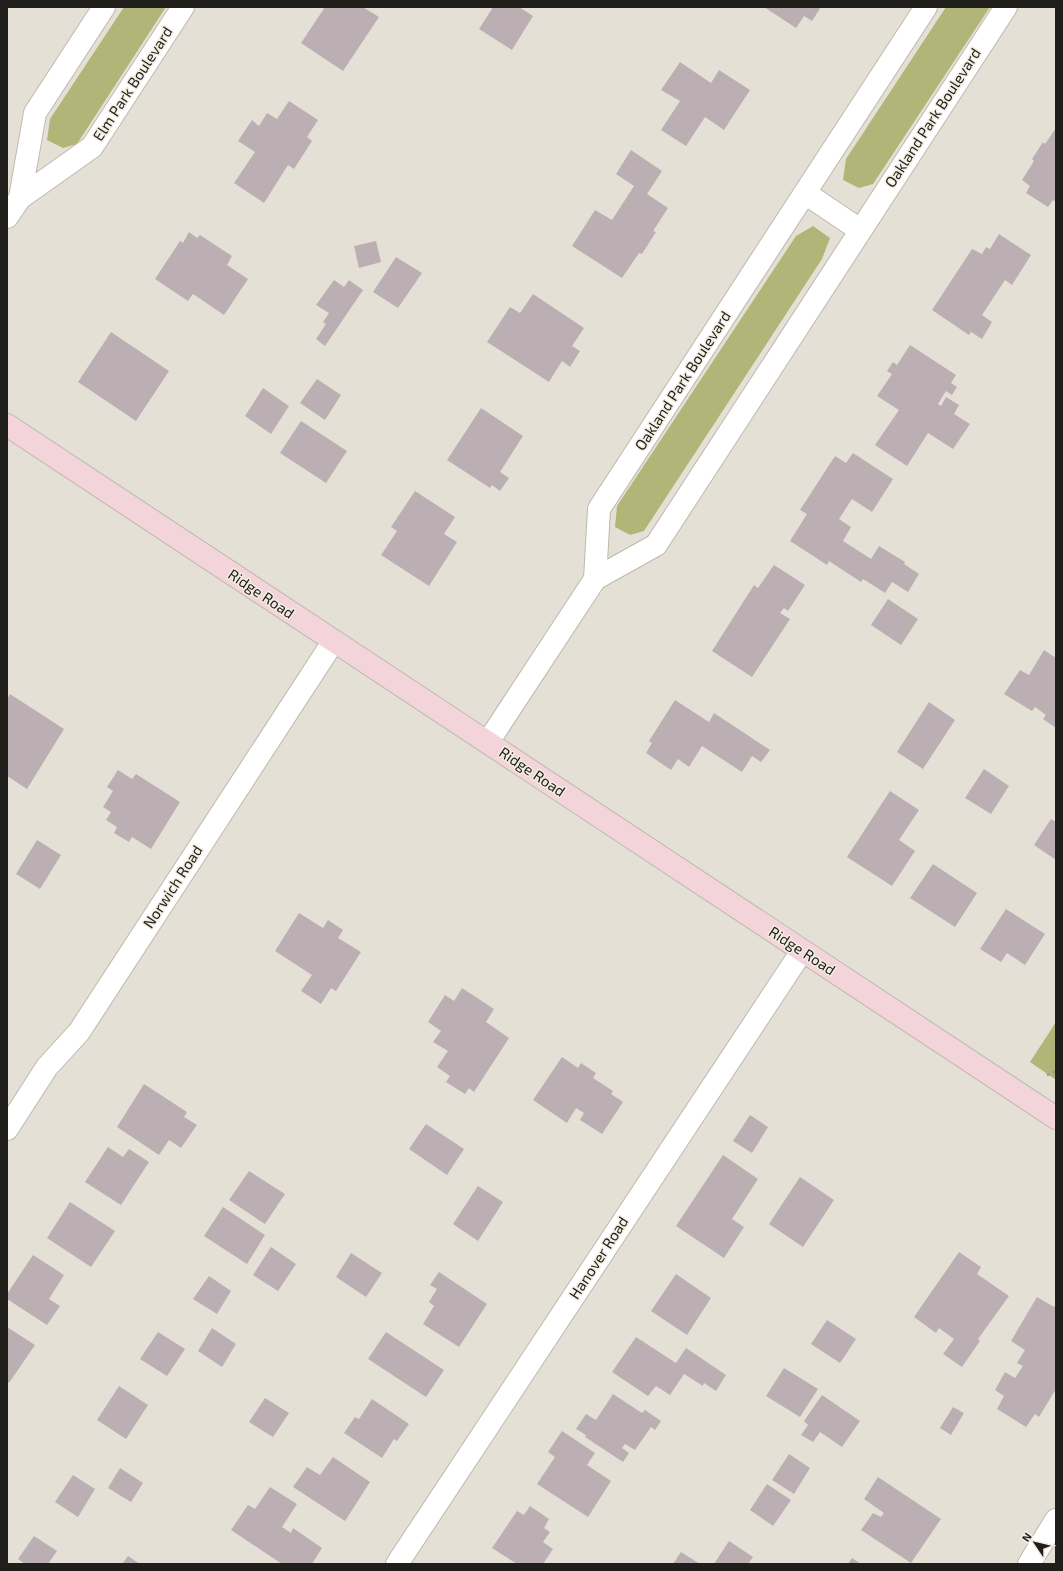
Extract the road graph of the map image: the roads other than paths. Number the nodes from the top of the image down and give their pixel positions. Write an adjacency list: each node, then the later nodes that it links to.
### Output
1 (104, 7): 6 (street, Elm Park Boulevard)
2 (183, 7): 6 (street, Elm Park Boulevard)
3 (926, 7): 5 (street, Oakland Park Boulevard)
4 (1006, 7): 8 (street, Oakland Park Boulevard)
5 (805, 193): 8 (street); 10 (street, Oakland Park Boulevard)
6 (20, 198): 7 (street, Elm Park Boulevard)
7 (7, 217)
8 (860, 230): 10 (street, Oakland Park Boulevard)
9 (7, 425): 11 (street, Ridge Road)
10 (595, 580): 12 (street, Oakland Park Boulevard)
11 (332, 642): 12 (street, Ridge Road); 15 (street, Norwich Road)
12 (488, 742): 13 (street, Ridge Road)
13 (802, 952): 14 (street, Ridge Road); 17 (street, Hanover Road)
14 (1056, 1118)
15 (7, 1129)
16 (1056, 1520): 18 (street)
17 (397, 1564)
18 (1029, 1564)

